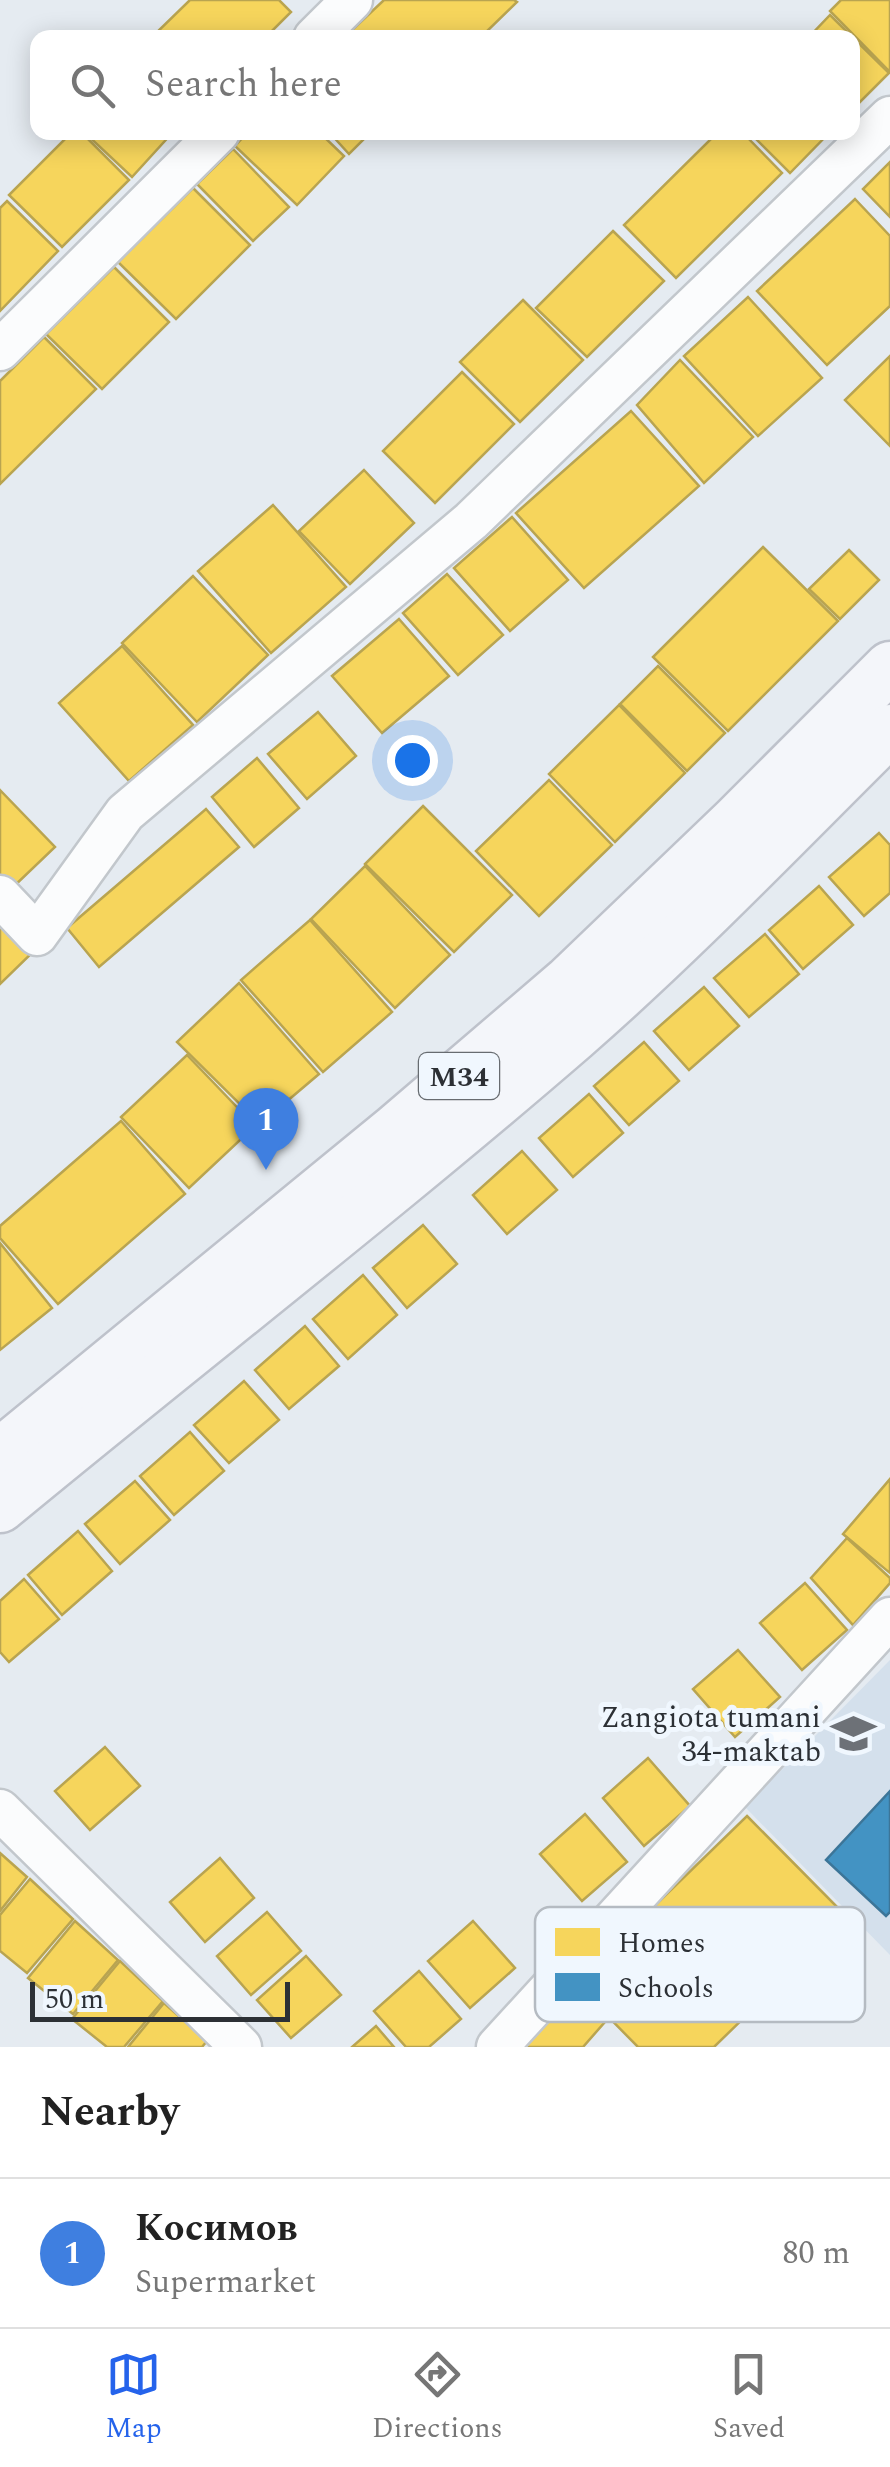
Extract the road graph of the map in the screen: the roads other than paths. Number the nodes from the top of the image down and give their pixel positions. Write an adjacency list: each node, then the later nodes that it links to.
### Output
1 (352, 0): 2 (street)
2 (322, 30)
3 (890, 117): 8 (street)
4 (210, 140): 5 (street)
5 (0, 350)
6 (890, 667): 9 (main road, M34)
7 (890, 730): 10 (main road, M34)
8 (0, 896)
9 (0, 1454)
10 (0, 1507)
11 (890, 1618): 13 (street)
12 (0, 1810): 15 (street)
13 (625, 1907)
14 (535, 2006): 16 (street)
15 (241, 2047)
16 (497, 2047)

